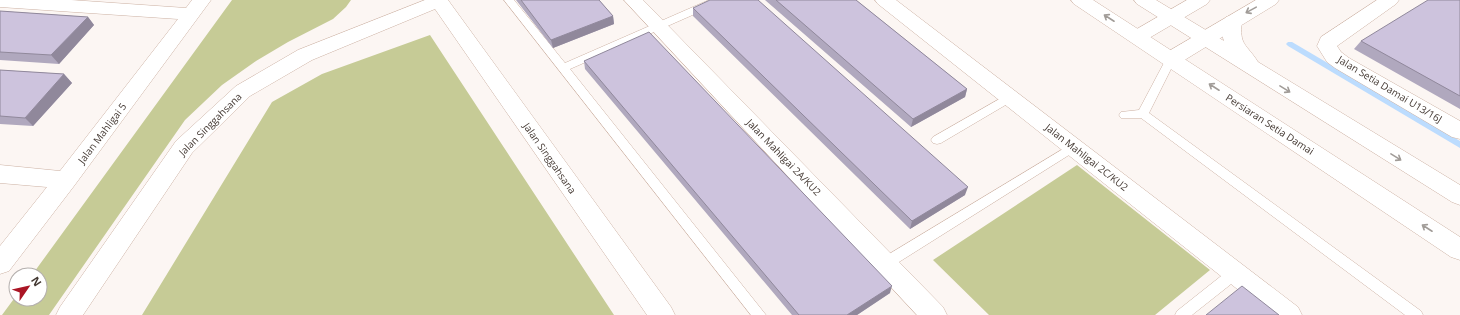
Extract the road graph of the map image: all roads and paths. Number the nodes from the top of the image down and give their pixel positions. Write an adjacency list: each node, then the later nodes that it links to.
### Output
1 (438, 0): 34 (street, Jalan Singgahsana); 35 (street, Jalan Singgahsana)
2 (509, 0): 19 (lane)
3 (633, 0): 15 (street, Jalan Mahligai 2A/KU2)
4 (718, 0): 15 (lane)
5 (884, 0): 21 (street, Jalan Mahligai 2C/KU2)
6 (1080, 0): 16 (street, Persiaran Setia Damai, one-way to 6)
7 (1143, 0): 13 (street)
8 (1201, 0): 13 (street)
9 (1270, 0): 14 (street, one-way to 14)
10 (1390, 0): 24 (street, Jalan Setia Damai U13/16J)
11 (0, 1): 12 (street)
12 (197, 7): 28 (street, Jalan Mahligai 5)
13 (1170, 17): 16 (street); 17 (street)
14 (1233, 21): 17 (street); 20 (street)
15 (658, 27): 19 (lane); 31 (street, Jalan Mahligai 2A/KU2)
16 (1137, 37): 18 (street, Persiaran Setia Damai)
17 (1204, 38): 18 (street); 20 (street)
18 (1171, 59): 22 (lane); 30 (street, Persiaran Setia Damai, one-way to 18)
19 (562, 68): 36 (lane)
20 (1252, 68): 29 (street, one-way to 29)
21 (1010, 97): 25 (lane); 26 (street, Jalan Mahligai 2C/KU2)
22 (1143, 114): 23 (lane); 40 (lane)
23 (1125, 116)
24 (1460, 131)
25 (937, 140)
26 (1073, 147): 31 (lane); 33 (street, Jalan Mahligai 2C/KU2)
27 (0, 174): 28 (street)
28 (66, 180): 32 (street, Jalan Mahligai 5)
29 (1460, 196)
30 (1460, 250)
31 (886, 263): 37 (street, Jalan Mahligai 2A/KU2)
32 (0, 264)
33 (1235, 273): 38 (lane); 39 (street, Jalan Mahligai 2C/KU2)
34 (69, 315)
35 (662, 315)
36 (759, 315)
37 (934, 315)
38 (1182, 315)
39 (1289, 315)
40 (1416, 315)

